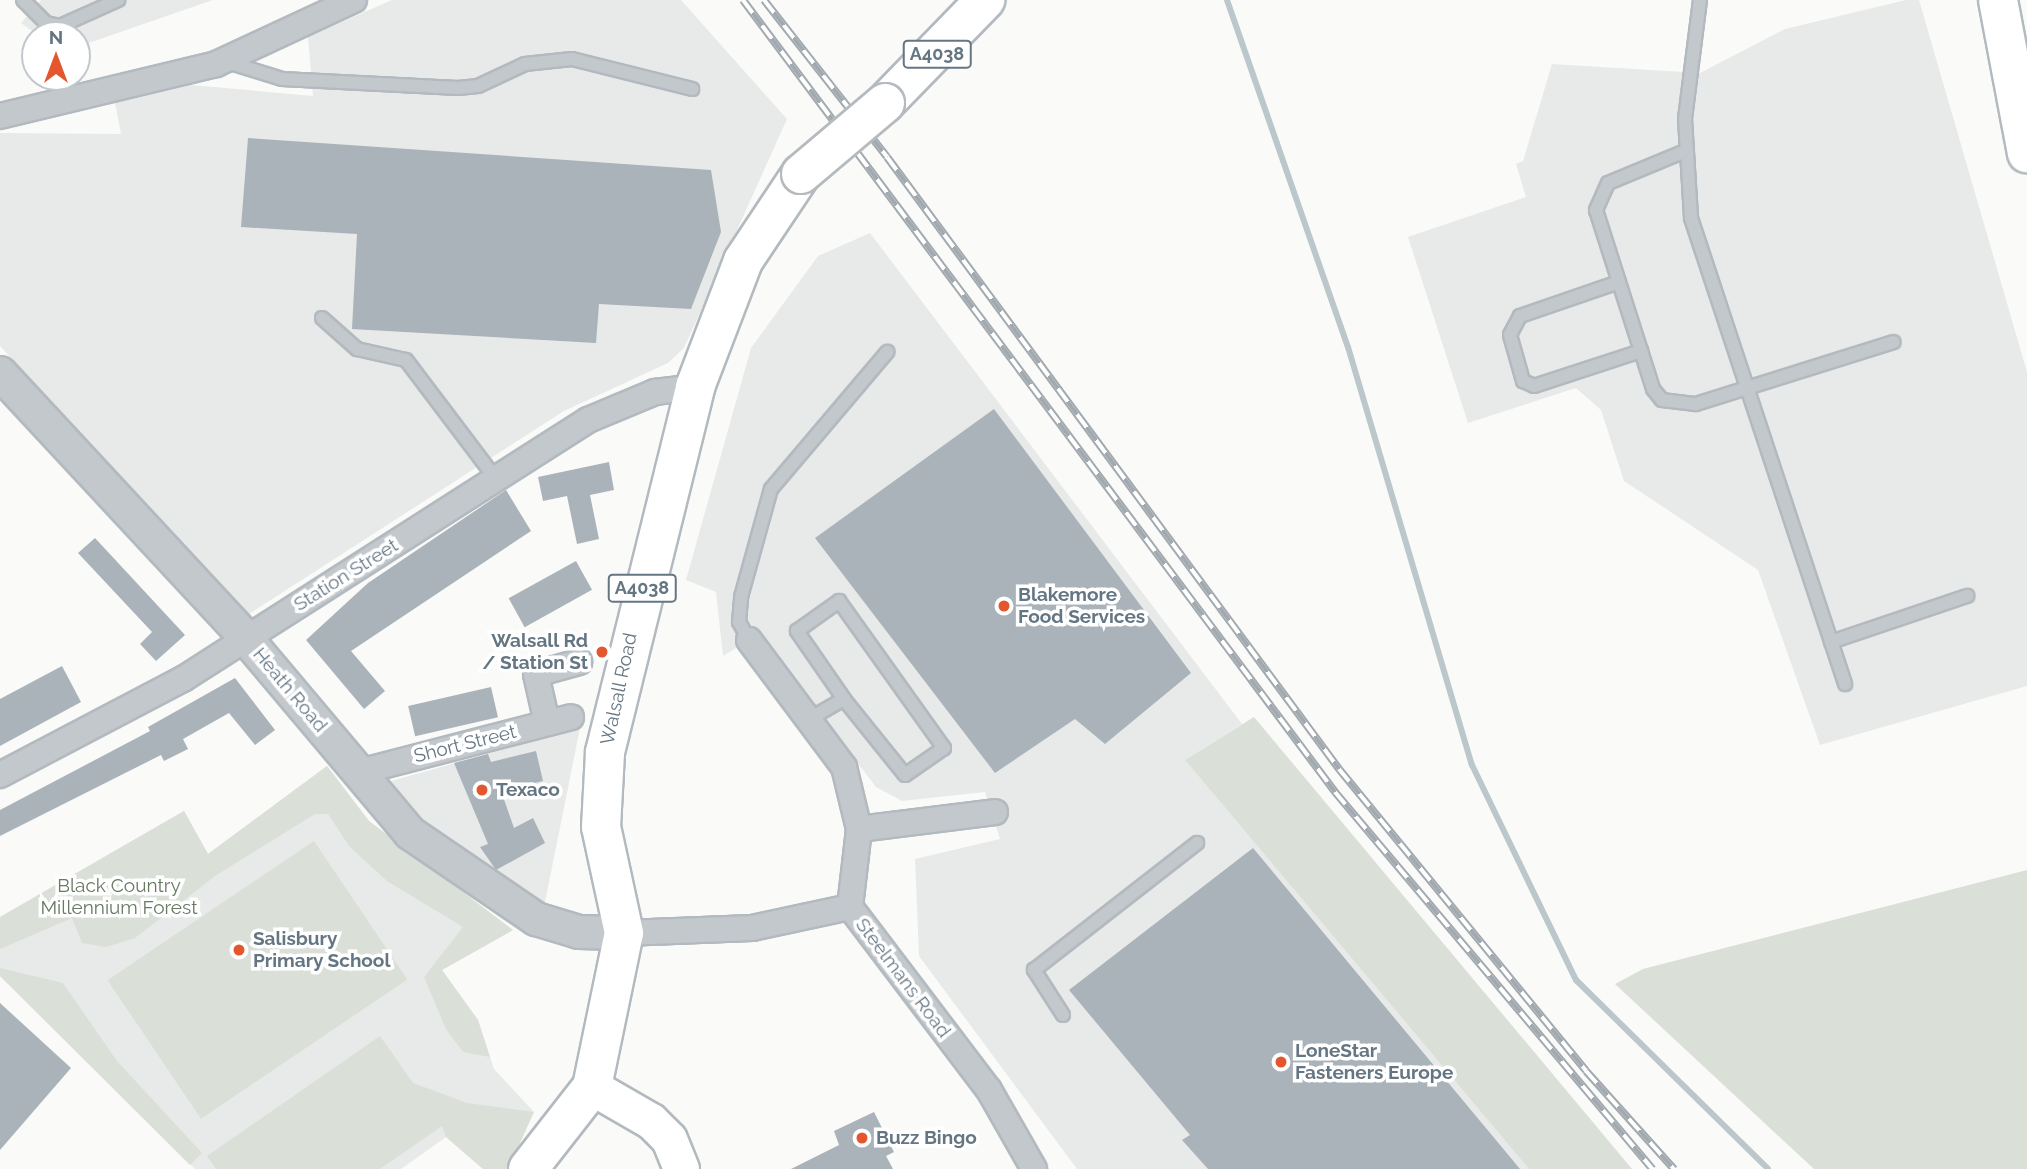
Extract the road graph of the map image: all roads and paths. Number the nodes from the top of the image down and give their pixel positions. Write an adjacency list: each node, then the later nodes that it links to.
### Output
1 (23, 0): 7 (lane)
2 (118, 0): 7 (lane)
3 (354, 0): 8 (street)
4 (985, 0): 19 (main road, Walsall Road / A4038, bridge)
5 (1700, 0): 11 (lane)
6 (1998, 0): 12 (main road)
7 (95, 5)
8 (223, 61): 9 (lane); 10 (street)
9 (692, 89)
10 (0, 116)
11 (1683, 152): 13 (lane); 20 (lane)
12 (2027, 153)
13 (1619, 282): 16 (lane); 16 (lane)
14 (322, 318): 21 (lane)
15 (1895, 342): 20 (lane)
16 (1641, 351): 20 (lane)
17 (887, 352): 24 (lane)
18 (0, 373): 23 (street, Heath Road)
19 (695, 387): 21 (street, Station Street); 38 (main road, Walsall Road / A4038)
20 (1746, 390): 25 (lane)
21 (496, 479): 23 (street, Station Street)
22 (1967, 596): 25 (lane)
23 (245, 637): 32 (street, Heath Road); 33 (street, Station Street)
24 (749, 640): 30 (street)
25 (1831, 642): 27 (lane)
26 (579, 662): 31 (street)
27 (1845, 684)
28 (844, 699): 28 (lane); 30 (lane)
29 (571, 717): 31 (street, Short Street)
30 (811, 718): 35 (street)
31 (547, 723): 32 (street, Short Street)
32 (359, 772): 38 (street, Heath Road)
33 (0, 775)
34 (996, 812): 35 (street)
35 (859, 829): 37 (street)
36 (1197, 843): 39 (lane)
37 (850, 907): 38 (street, Steelmans Road); 43 (street, Steelmans Road)
38 (624, 933): 40 (main road, Walsall Road / A4038)
39 (1063, 1015)
40 (592, 1087): 41 (main road, Walsall Road / A4038); 42 (main road)
41 (528, 1169)
42 (681, 1169)
43 (1034, 1169)

